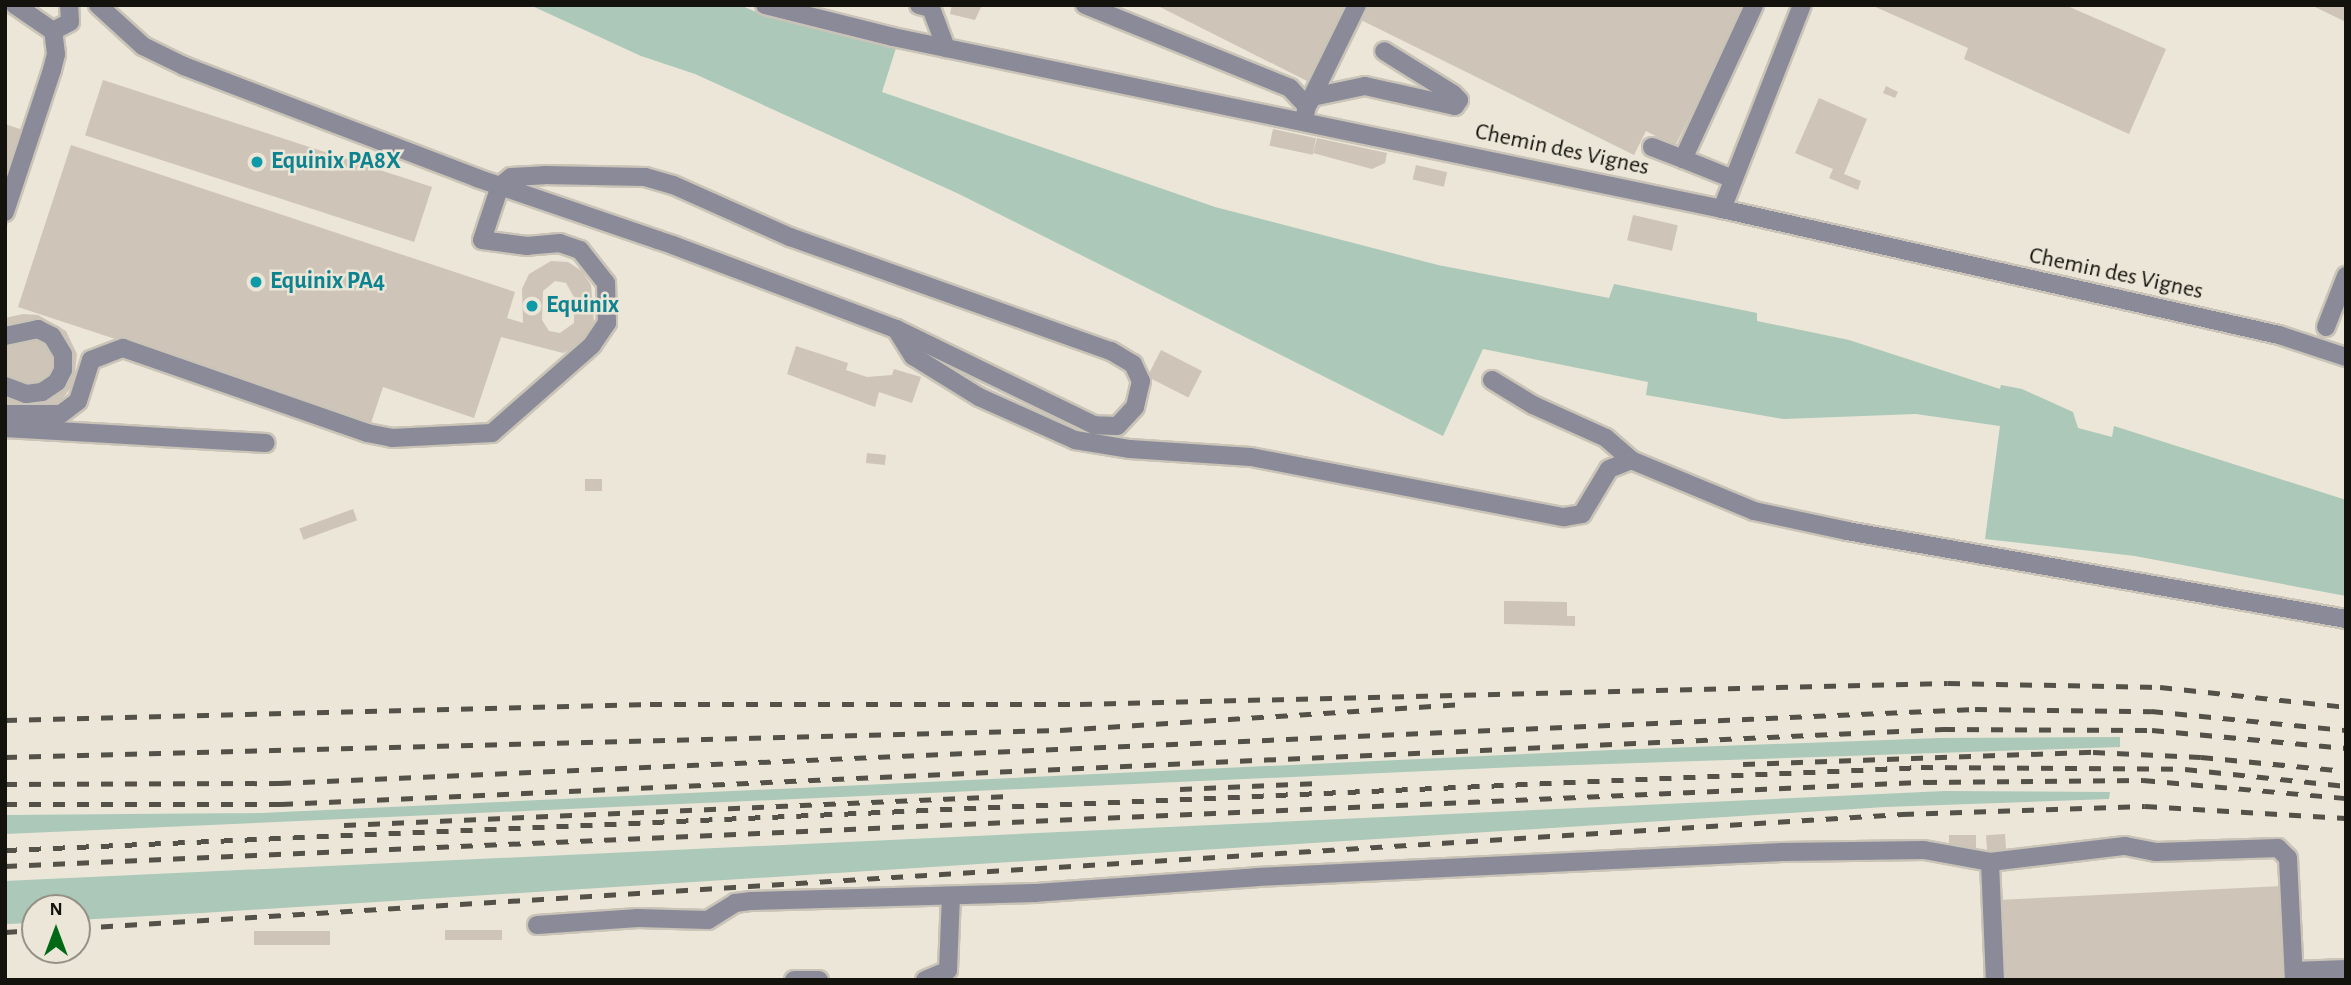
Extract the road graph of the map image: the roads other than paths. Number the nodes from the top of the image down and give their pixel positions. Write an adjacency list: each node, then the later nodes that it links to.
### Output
1 (15, 5): 10 (street)
2 (69, 5): 10 (street)
3 (98, 5): 17 (street)
4 (765, 5): 11 (street, Chemin des Vignes)
5 (919, 5): 11 (street)
6 (1085, 5): 13 (street)
7 (1357, 5): 13 (street)
8 (1754, 5): 15 (street)
9 (1795, 8): 16 (street)
10 (53, 32): 19 (street)
11 (946, 48): 13 (street, Chemin des Vignes)
12 (1384, 51): 13 (street)
13 (1308, 107): 18 (street, Chemin des Vignes)
14 (1652, 147): 15 (street)
15 (1683, 159): 16 (street)
16 (1733, 179): 18 (street)
17 (500, 186): 22 (street); 22 (street); 27 (street)
18 (1721, 209): 24 (street, Chemin des Vignes)
19 (5, 212)
20 (2346, 276): 21 (street)
21 (2326, 327)
22 (896, 329): 30 (street)
23 (5, 336): 26 (street)
24 (2346, 357)
25 (1492, 380): 30 (street)
26 (5, 386)
27 (5, 414)
28 (5, 428): 29 (street)
29 (266, 443)
30 (1631, 460): 31 (street)
31 (2346, 619)
32 (1990, 862): 33 (street); 36 (street); 40 (street)
33 (951, 896): 34 (street); 39 (street)
34 (537, 925)
35 (2346, 969): 36 (street)
36 (2294, 976)
37 (794, 980): 38 (street)
38 (819, 980)
39 (925, 980)
40 (1995, 980)

